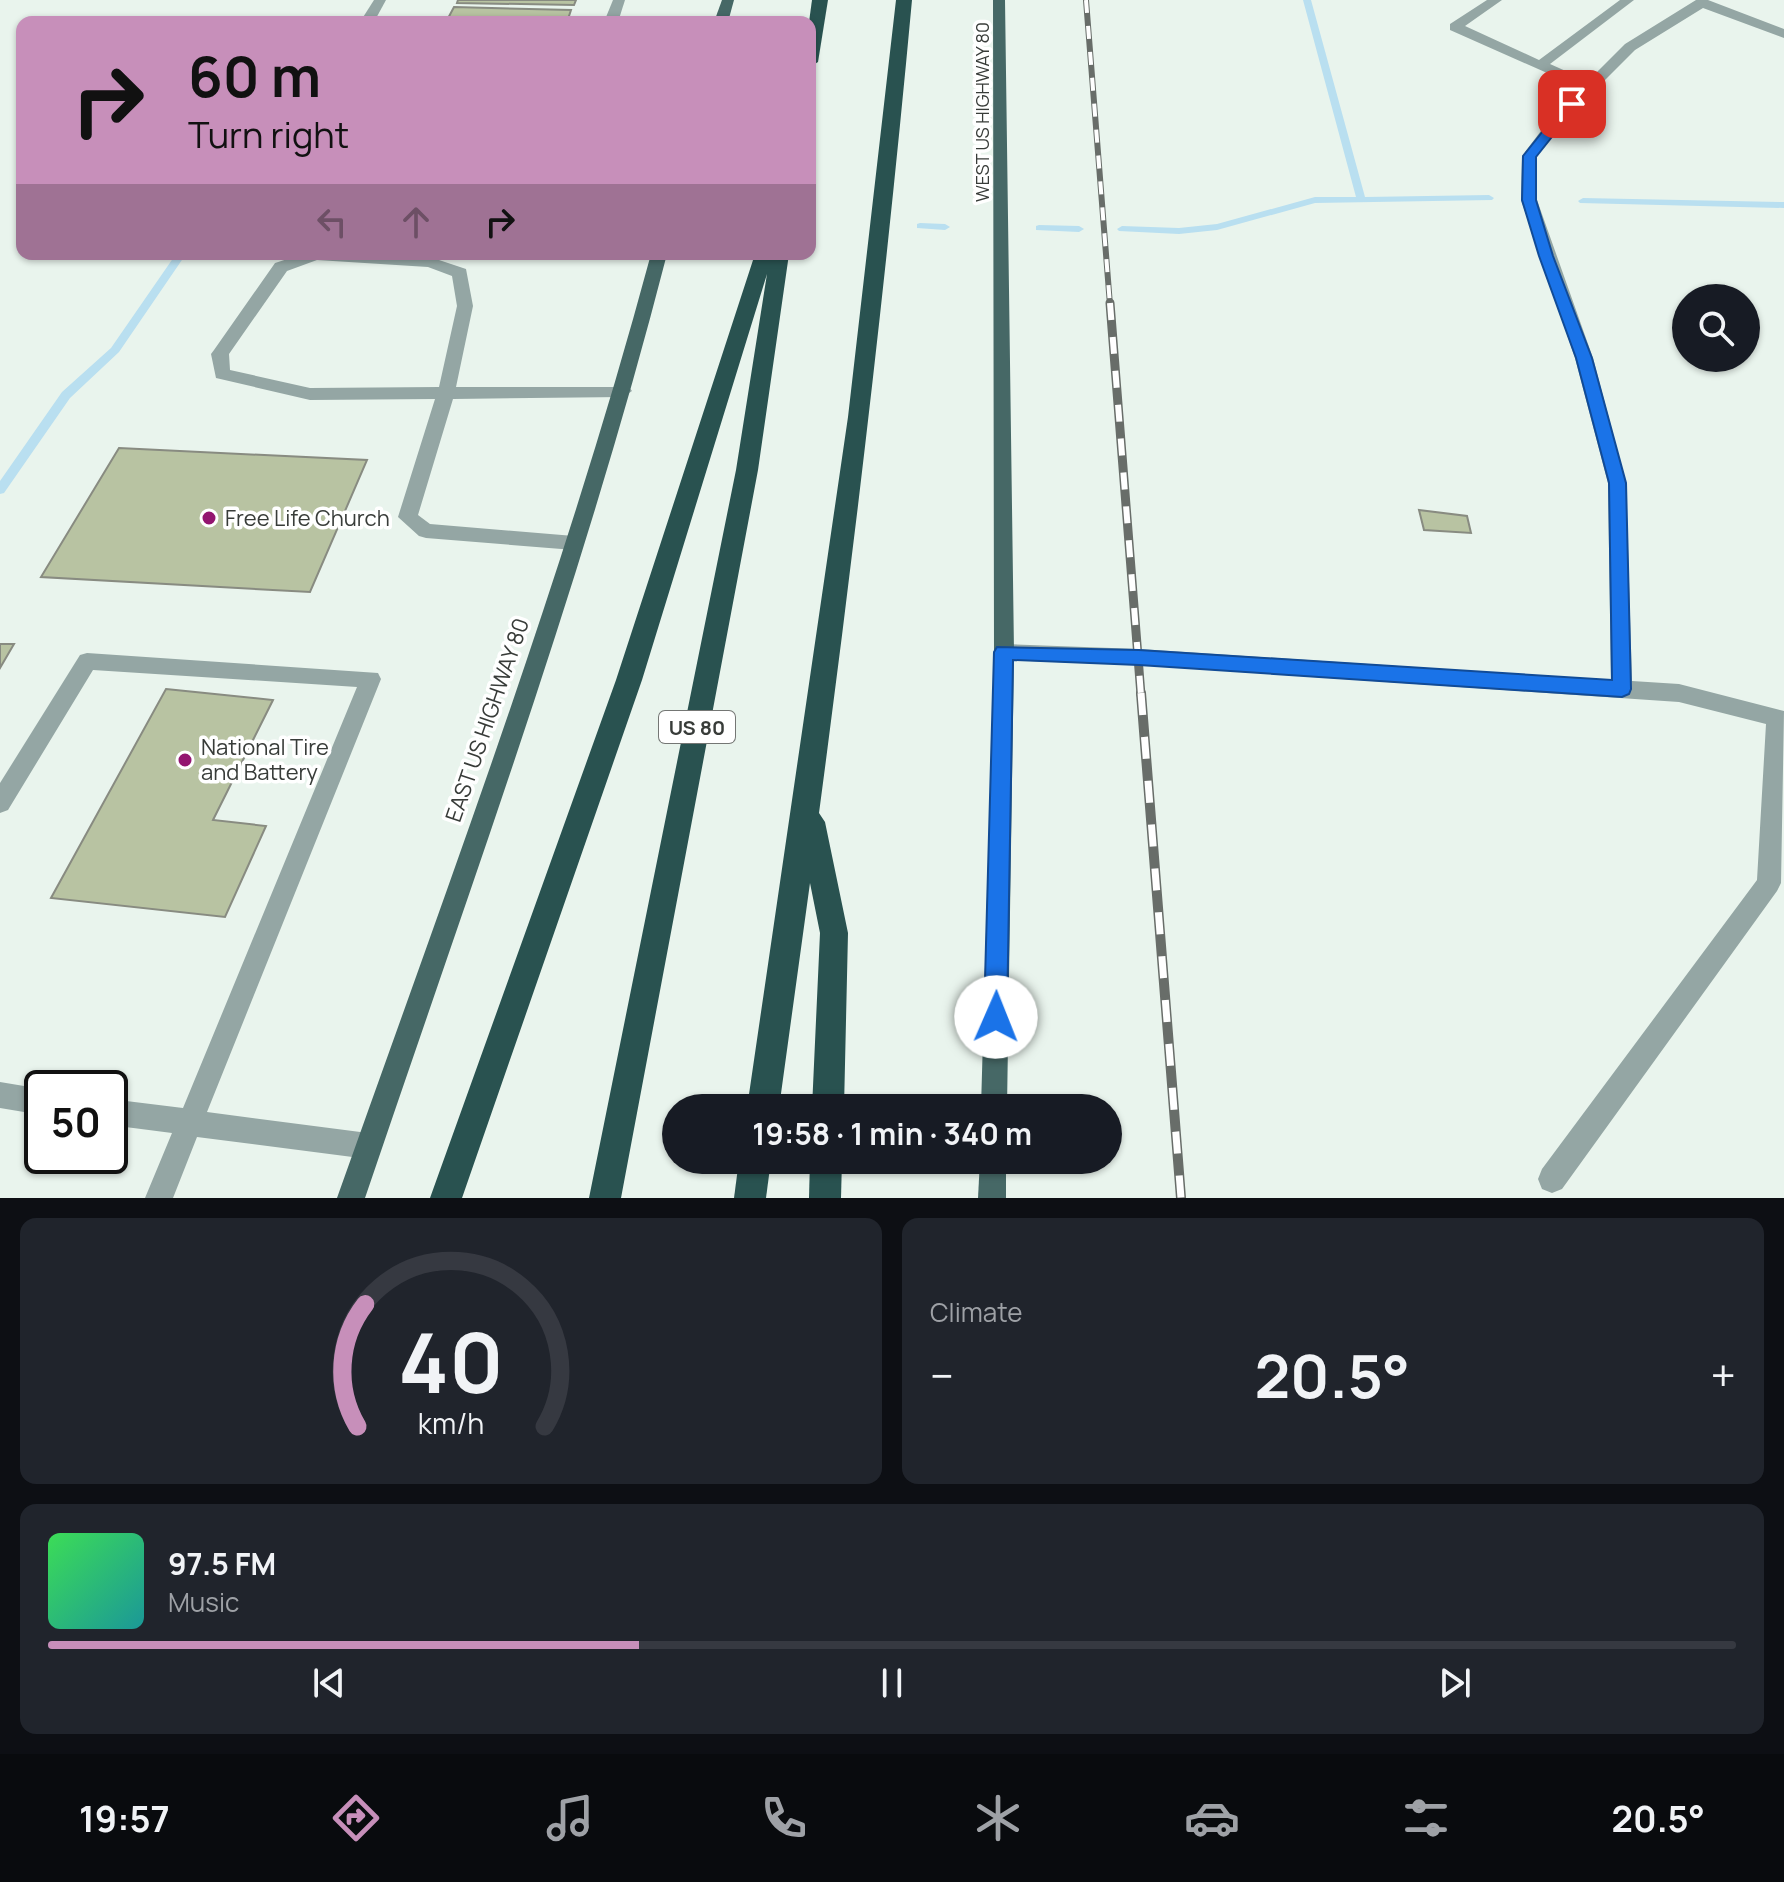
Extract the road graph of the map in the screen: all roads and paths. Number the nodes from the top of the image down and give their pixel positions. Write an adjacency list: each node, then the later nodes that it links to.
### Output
1 (820, 0): 7 (highway)
2 (904, 0): 23 (highway)
3 (999, 0): 19 (main road, WEST US HIGHWAY 80)
4 (1496, 0): 9 (lane)
5 (1628, 0): 9 (lane)
6 (1702, 1): 8 (lane); 10 (lane)
7 (816, 25)
8 (1784, 34)
9 (1540, 65): 10 (lane)
10 (1589, 87): 20 (lane)
11 (301, 260): 17 (lane)
12 (397, 260): 17 (lane)
13 (657, 260): 16 (main road, EAST US HIGHWAY 80)
14 (762, 260): 38 (highway)
15 (779, 260): 39 (highway, US 80)
16 (623, 391): 17 (lane); 18 (main road, EAST US HIGHWAY 80)
17 (446, 393): 18 (lane)
18 (574, 543): 31 (main road, EAST US HIGHWAY 80)
19 (1004, 652): 20 (lane); 26 (main road)
20 (1622, 689): 21 (lane)
21 (1780, 719): 35 (lane)
22 (0, 803): 30 (lane)
23 (807, 804): 24 (highway); 25 (highway)
24 (765, 1094)
25 (828, 1094)
26 (994, 1094)
27 (0, 1095): 28 (lane)
28 (24, 1099)
29 (128, 1115): 30 (lane)
30 (190, 1124): 31 (lane); 36 (lane)
31 (368, 1146): 37 (main road, EAST US HIGHWAY 80)
32 (753, 1174): 40 (highway)
33 (826, 1174): 41 (highway)
34 (993, 1174): 42 (main road)
35 (1552, 1179)
36 (159, 1198)
37 (351, 1198)
38 (446, 1198)
39 (605, 1198)
40 (750, 1198)
41 (825, 1198)
42 (992, 1198)

